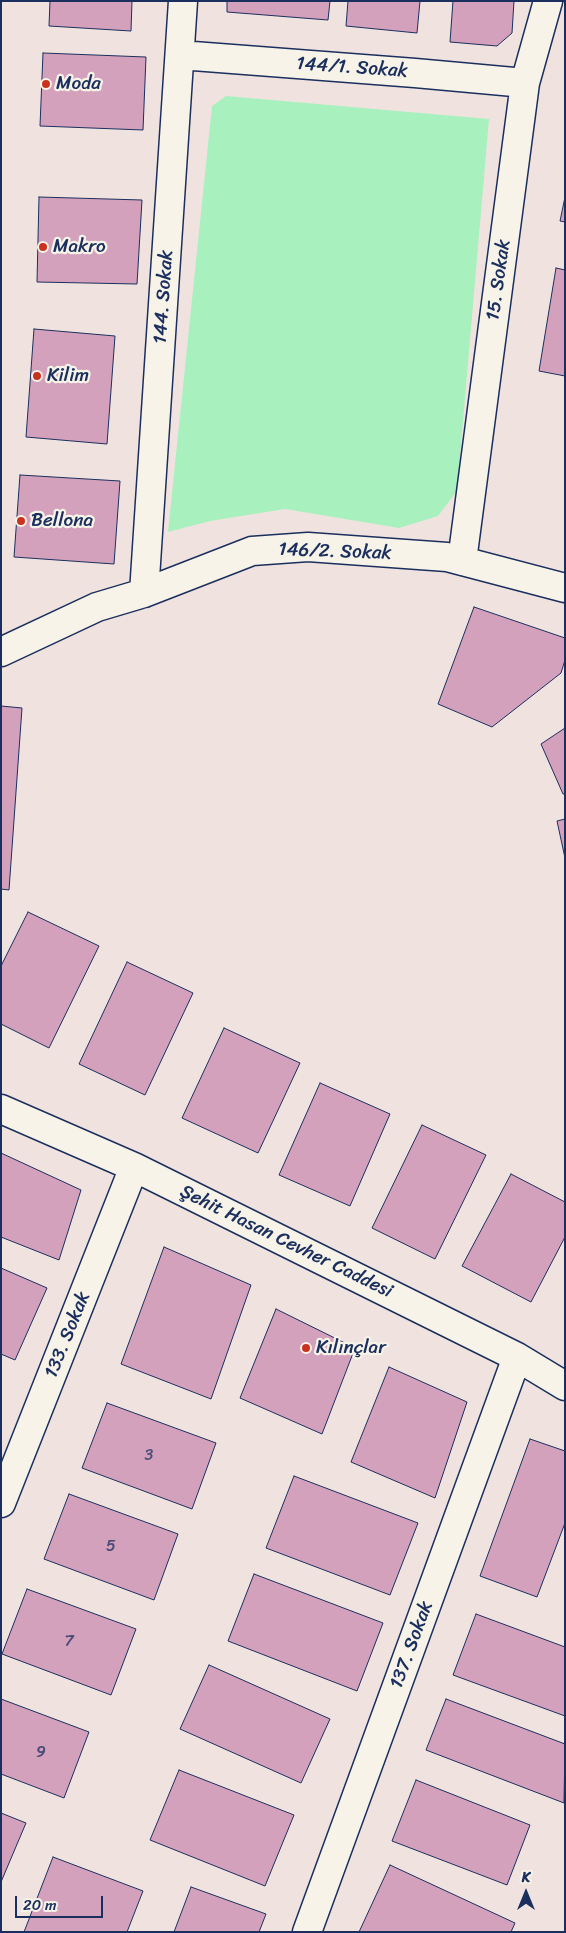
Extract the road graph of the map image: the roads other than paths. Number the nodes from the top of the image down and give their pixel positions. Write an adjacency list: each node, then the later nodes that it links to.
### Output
1 (183, 1): 3 (street, 144. Sokak)
2 (548, 1): 4 (street, 15. Sokak)
3 (180, 56): 4 (street, 144/1. Sokak); 7 (street, 144. Sokak)
4 (525, 83): 5 (street, 15. Sokak)
5 (462, 561): 6 (street, 146/2. Sokak); 7 (street, 146/2. Sokak)
6 (565, 588)
7 (144, 593): 8 (street, 146/2. Sokak)
8 (1, 652)
9 (1, 1109): 10 (street, Şehit Hasan Cevher Caddesi)
10 (134, 1167): 11 (street, Şehit Hasan Cevher Caddesi); 13 (street, 133. Sokak)
11 (517, 1357): 12 (street, Şehit Hasan Cevher Caddesi); 14 (street, 137. Sokak)
12 (565, 1386)
13 (1, 1502)
14 (307, 1932)

